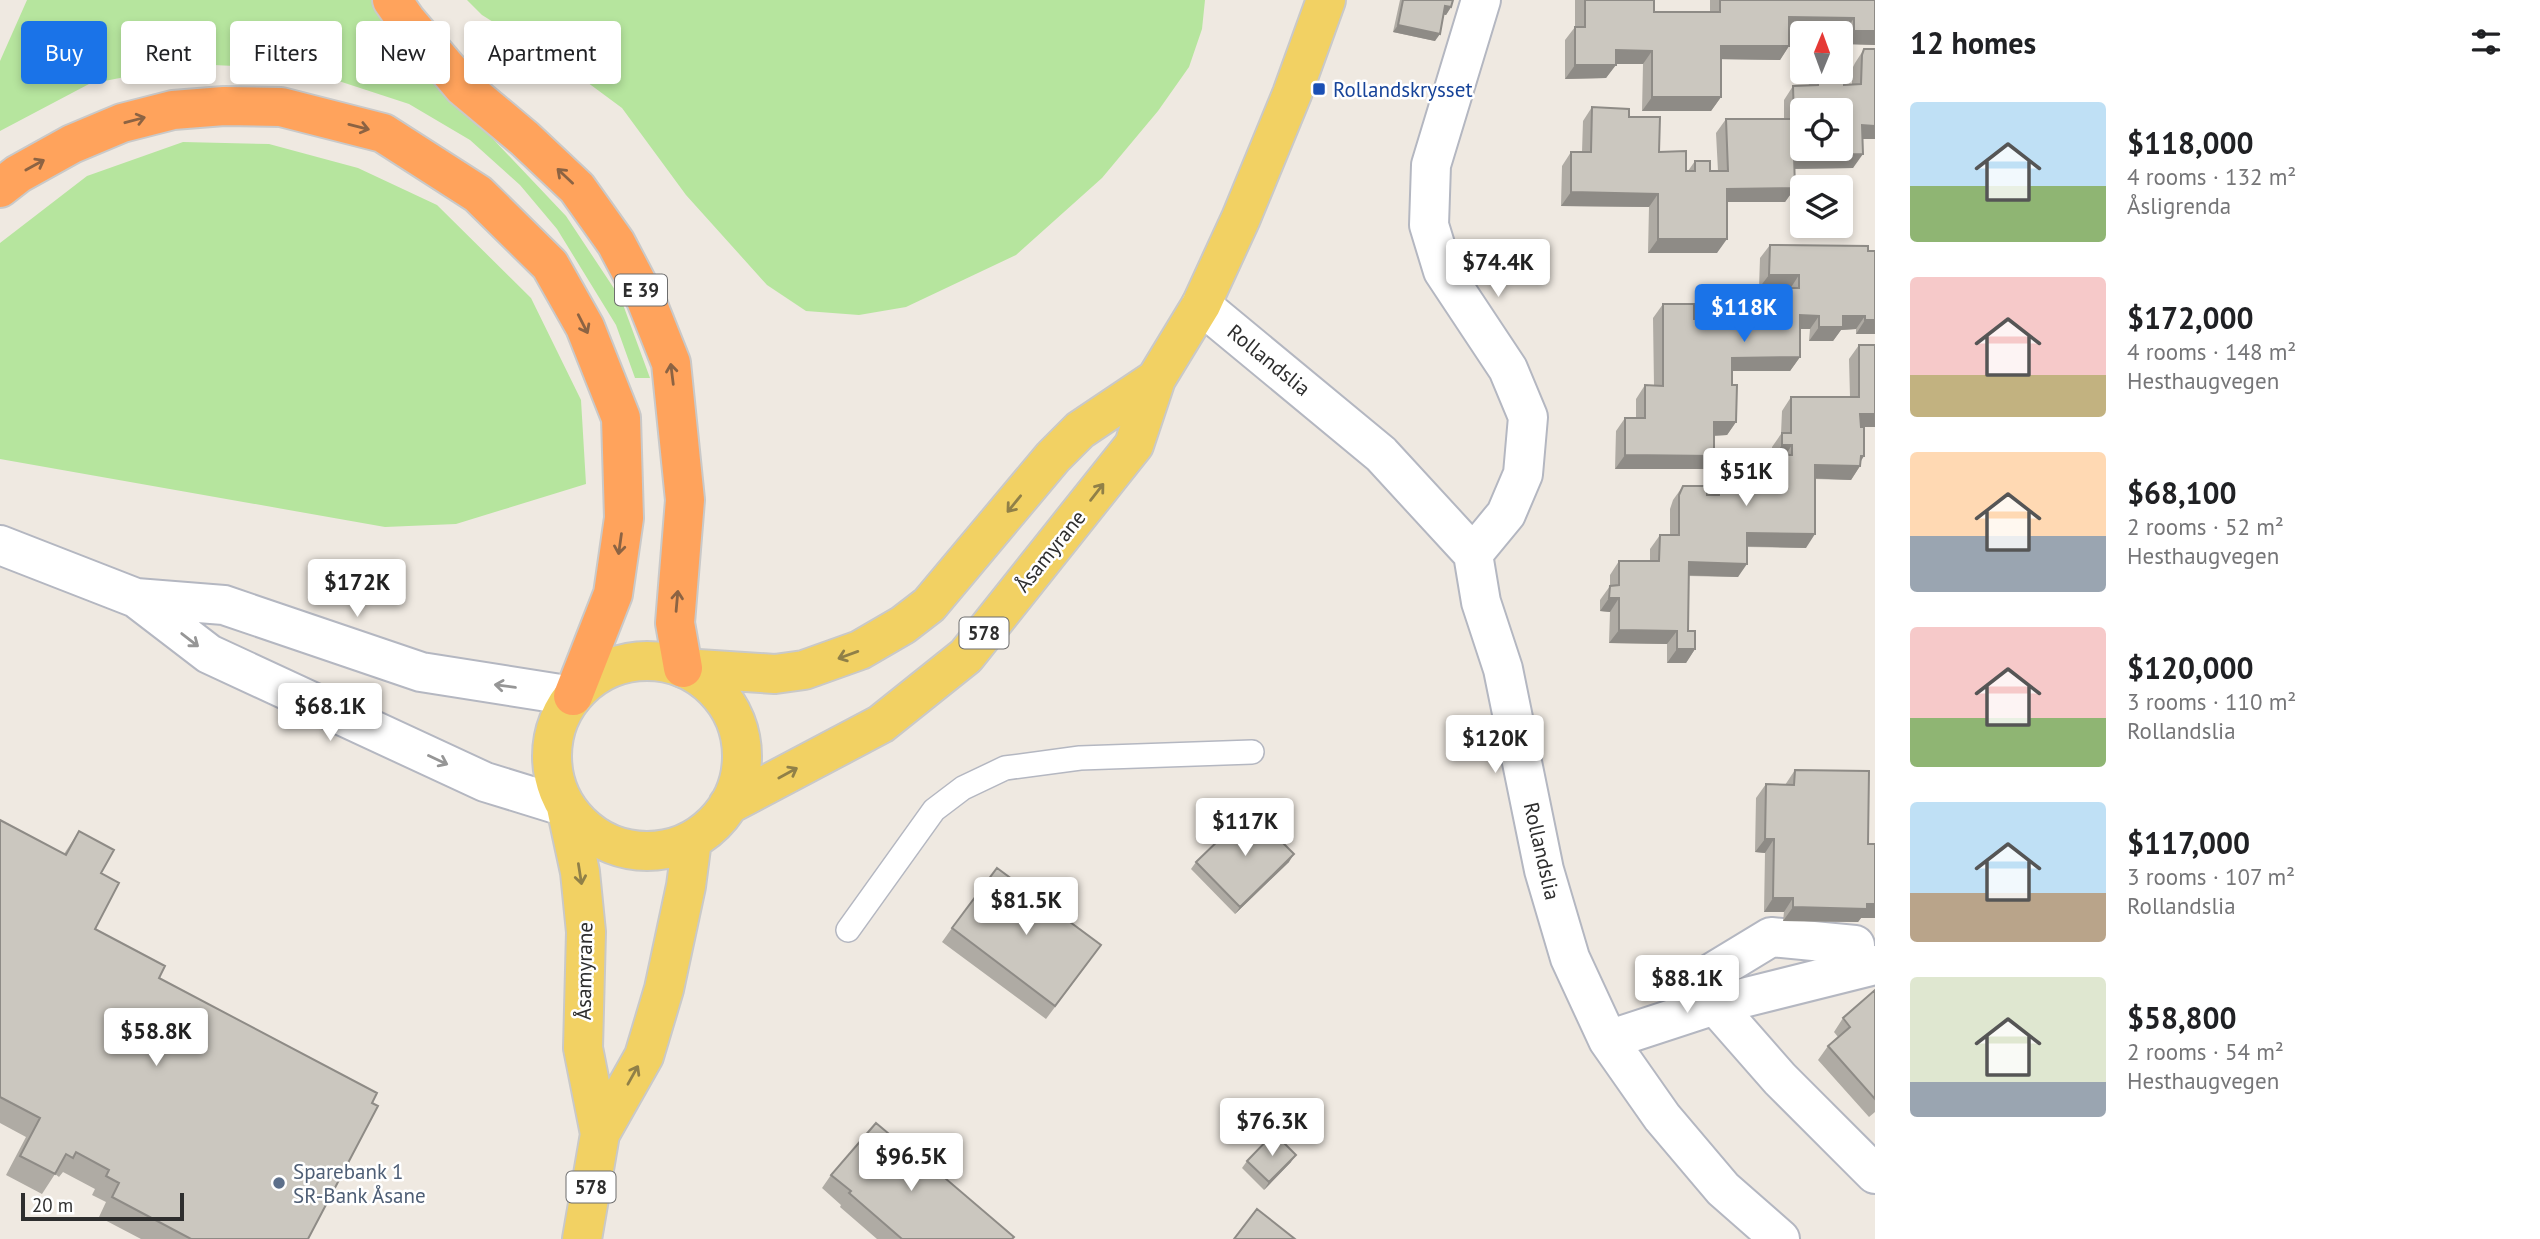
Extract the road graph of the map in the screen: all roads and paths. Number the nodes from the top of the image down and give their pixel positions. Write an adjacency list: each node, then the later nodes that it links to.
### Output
1 (392, 0): 10 (highway, E 39, one-way to 1)
2 (1326, 0): 5 (main road, Åsamyrane / 578)
3 (1481, 0): 8 (street)
4 (0, 188): 11 (highway, one-way to 11)
5 (1201, 305): 6 (main road, Åsamyrane / 578); 8 (street, Rollandslia)
6 (1156, 379): 10 (main road, Åsamyrane / 578, one-way to 10); 13 (main road, Åsamyrane / 578, one-way to 6)
7 (0, 545): 9 (street)
8 (1473, 554): 19 (street, Rollandslia)
9 (136, 598): 11 (street, one-way to 9); 14 (street, one-way to 14)
10 (683, 668): 11 (main road, 578); 13 (main road, 578)
11 (573, 696): 14 (main road, 578)
12 (1252, 752): 16 (lane)
13 (728, 805): 15 (main road, 578)
14 (566, 807): 15 (main road, 578); 20 (main road, Åsamyrane / 578, one-way to 20)
15 (692, 840): 20 (main road, Åsamyrane / 578, one-way to 15)
16 (848, 930)
17 (1865, 955): 18 (street); 18 (street)
18 (1715, 1004): 19 (street); 21 (street)
19 (1608, 1040): 23 (street, Rollandslia)
20 (600, 1134): 22 (main road, Åsamyrane / 578)
21 (1875, 1174)
22 (582, 1239)
23 (1780, 1239)

